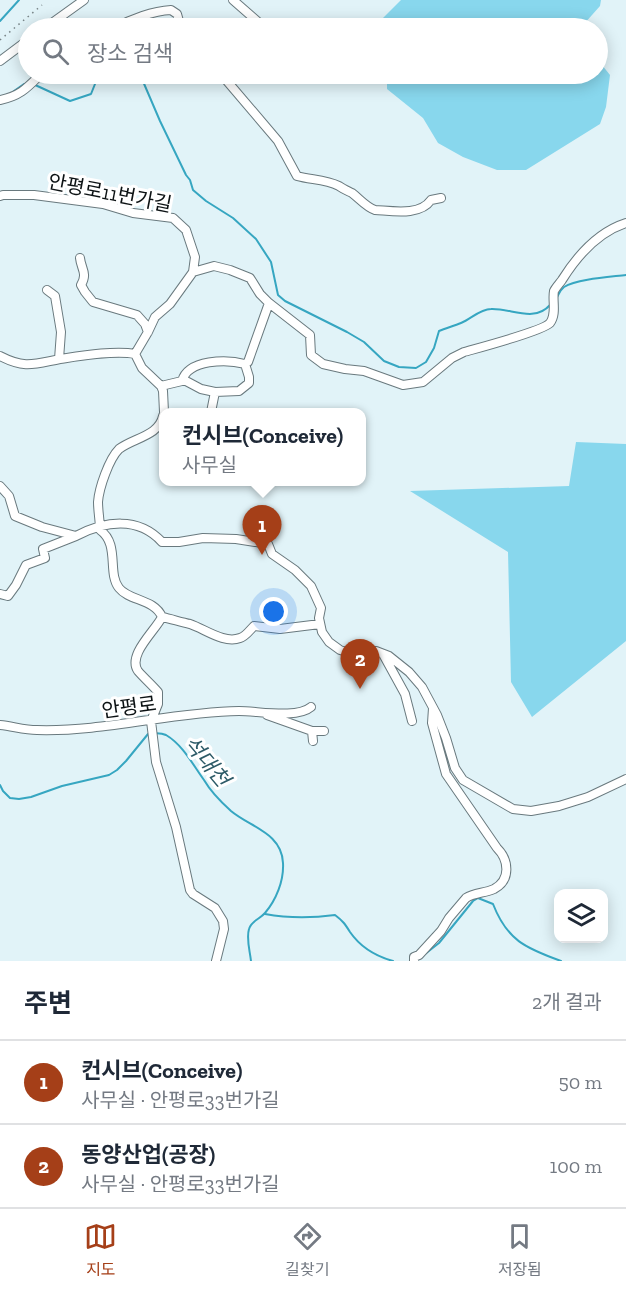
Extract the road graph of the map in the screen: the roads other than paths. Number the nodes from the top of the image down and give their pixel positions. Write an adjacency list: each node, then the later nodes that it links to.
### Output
1 (84, 0): 3 (street)
2 (233, 0): 6 (street)
3 (59, 18)
4 (140, 18): 5 (street)
5 (178, 18)
6 (254, 18)
7 (18, 48): 8 (street)
8 (0, 61)
9 (31, 84): 11 (street)
10 (230, 84): 13 (street)
11 (0, 100)
12 (0, 196): 16 (street, 안평로11번가길)
13 (441, 198)
14 (626, 223): 18 (street)
15 (80, 258): 19 (street)
16 (193, 272): 18 (street); 19 (street)
17 (47, 290): 22 (street)
18 (269, 303): 23 (street)
19 (148, 332): 20 (street)
20 (135, 354): 22 (street); 25 (street)
21 (0, 356): 22 (street)
22 (59, 359)
23 (245, 364): 24 (street); 26 (street)
24 (182, 381): 25 (street); 26 (street)
25 (161, 386): 27 (street)
26 (215, 392): 28 (street)
27 (162, 408)
28 (212, 408)
29 (159, 424): 31 (street)
30 (0, 486): 32 (street)
31 (100, 526): 32 (street); 34 (street); 35 (street)
32 (76, 536): 33 (street)
33 (0, 594)
34 (162, 617): 35 (street); 42 (street)
35 (320, 624): 36 (street)
36 (383, 653): 37 (street); 40 (street)
37 (433, 705): 44 (street); 45 (street)
38 (311, 707): 39 (street, 안평로)
39 (261, 712): 42 (street, 안평로); 43 (street)
40 (412, 721)
41 (0, 725): 42 (street, 안평로)
42 (152, 729): 46 (street)
43 (324, 731)
44 (626, 779)
45 (414, 960)
46 (216, 961)

